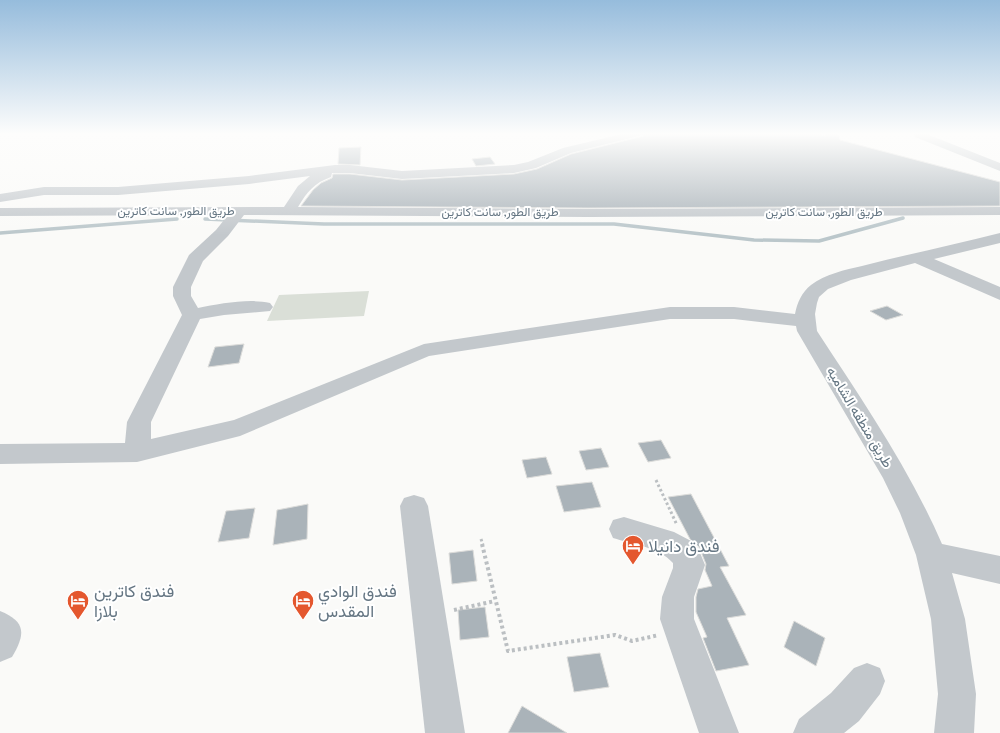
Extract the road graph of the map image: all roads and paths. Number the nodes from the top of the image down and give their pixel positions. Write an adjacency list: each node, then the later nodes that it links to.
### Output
1 (526, 167): 2 (street)
2 (357, 170): 4 (street); 9 (street)
3 (0, 191): 4 (street)
4 (22, 194): 5 (street)
5 (0, 198)
6 (240, 211): 8 (street, طريق الطور, سانت كاترين); 9 (street, طريق الطور, سانت كاترين); 14 (street)
7 (1000, 211): 9 (street, طريق الطور, سانت كاترين)
8 (0, 212)
9 (288, 212)
10 (996, 242): 11 (street)
11 (917, 258): 12 (street); 15 (street)
12 (1000, 294)
13 (263, 307): 14 (street)
14 (192, 315): 16 (street)
15 (804, 321): 16 (street); 23 (street, طريق منطقه الشاميه)
16 (137, 452): 17 (street)
17 (0, 454)
18 (656, 480): 22 (path)
19 (414, 506): 31 (street)
20 (624, 529): 22 (street)
21 (481, 539): 25 (path)
22 (683, 550): 28 (street)
23 (931, 555): 24 (street); 34 (street, طريق منطقه الشاميه)
24 (1000, 570)
25 (496, 601): 26 (path); 28 (path)
26 (454, 610)
27 (0, 628): 29 (street)
28 (681, 630): 32 (street)
29 (0, 645)
30 (867, 681): 33 (street)
31 (445, 733)
32 (719, 733)
33 (813, 733)
34 (954, 733)

